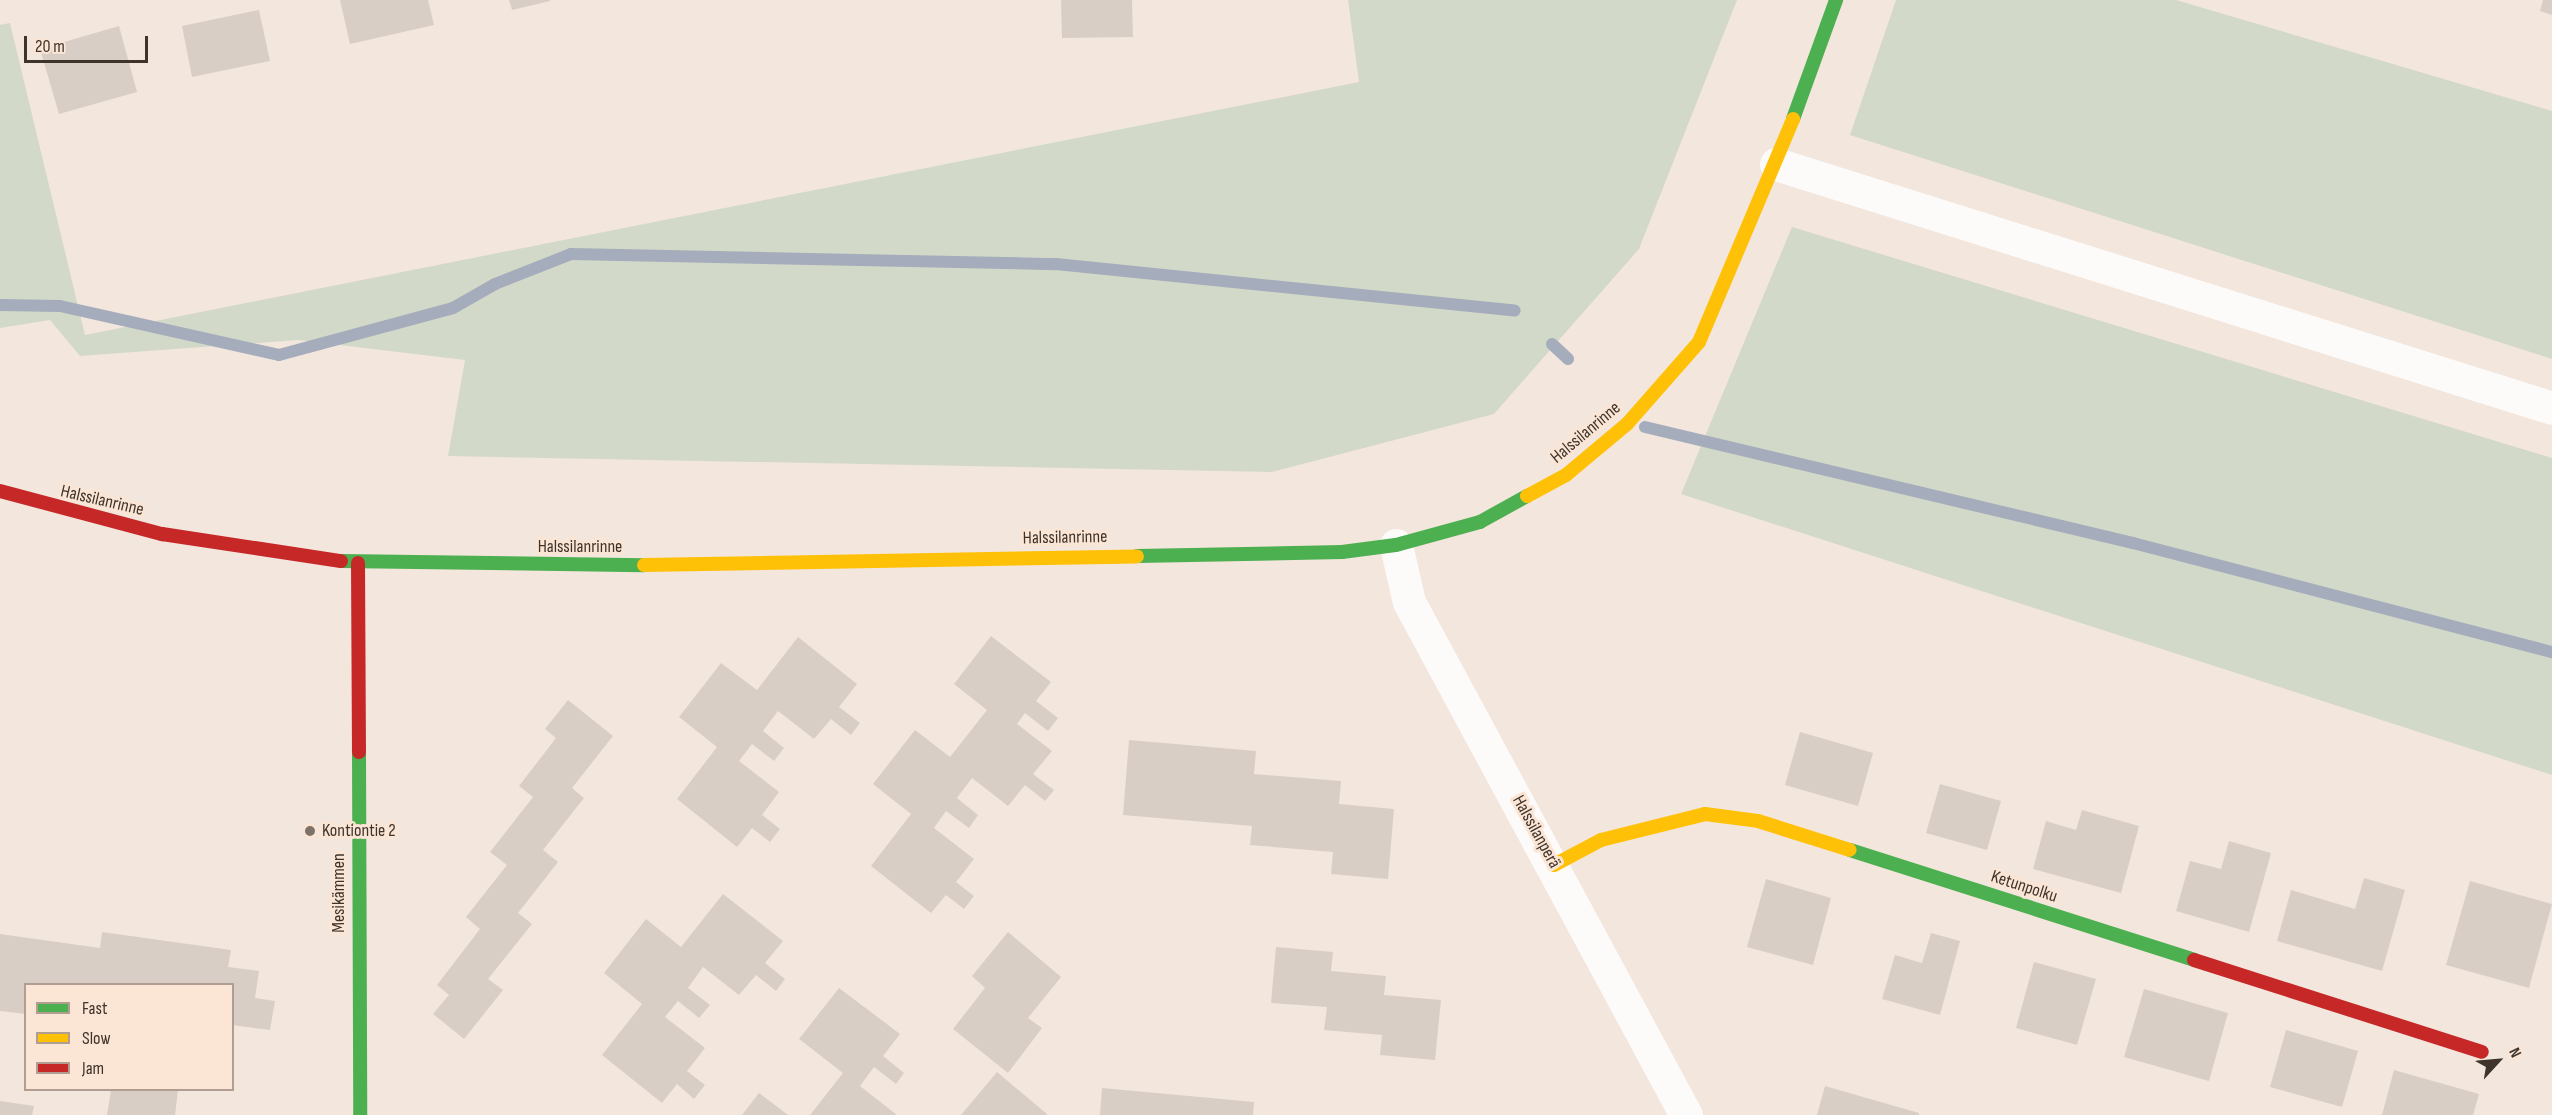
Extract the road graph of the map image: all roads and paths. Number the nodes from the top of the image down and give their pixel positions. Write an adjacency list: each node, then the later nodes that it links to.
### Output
1 (1836, 0): 2 (street, Halssilanrinne)
2 (1776, 164): 3 (street); 5 (street, Halssilanrinne)
3 (2552, 408)
4 (0, 492): 6 (street, Halssilanrinne)
5 (1396, 545): 6 (street, Halssilanrinne); 7 (street, Halssilanperä)
6 (358, 563): 9 (street, Mesikämmen)
7 (1554, 865): 8 (street, Ketunpolku); 10 (street, Halssilanperä)
8 (2482, 1052)
9 (360, 1115)
10 (1686, 1115)

